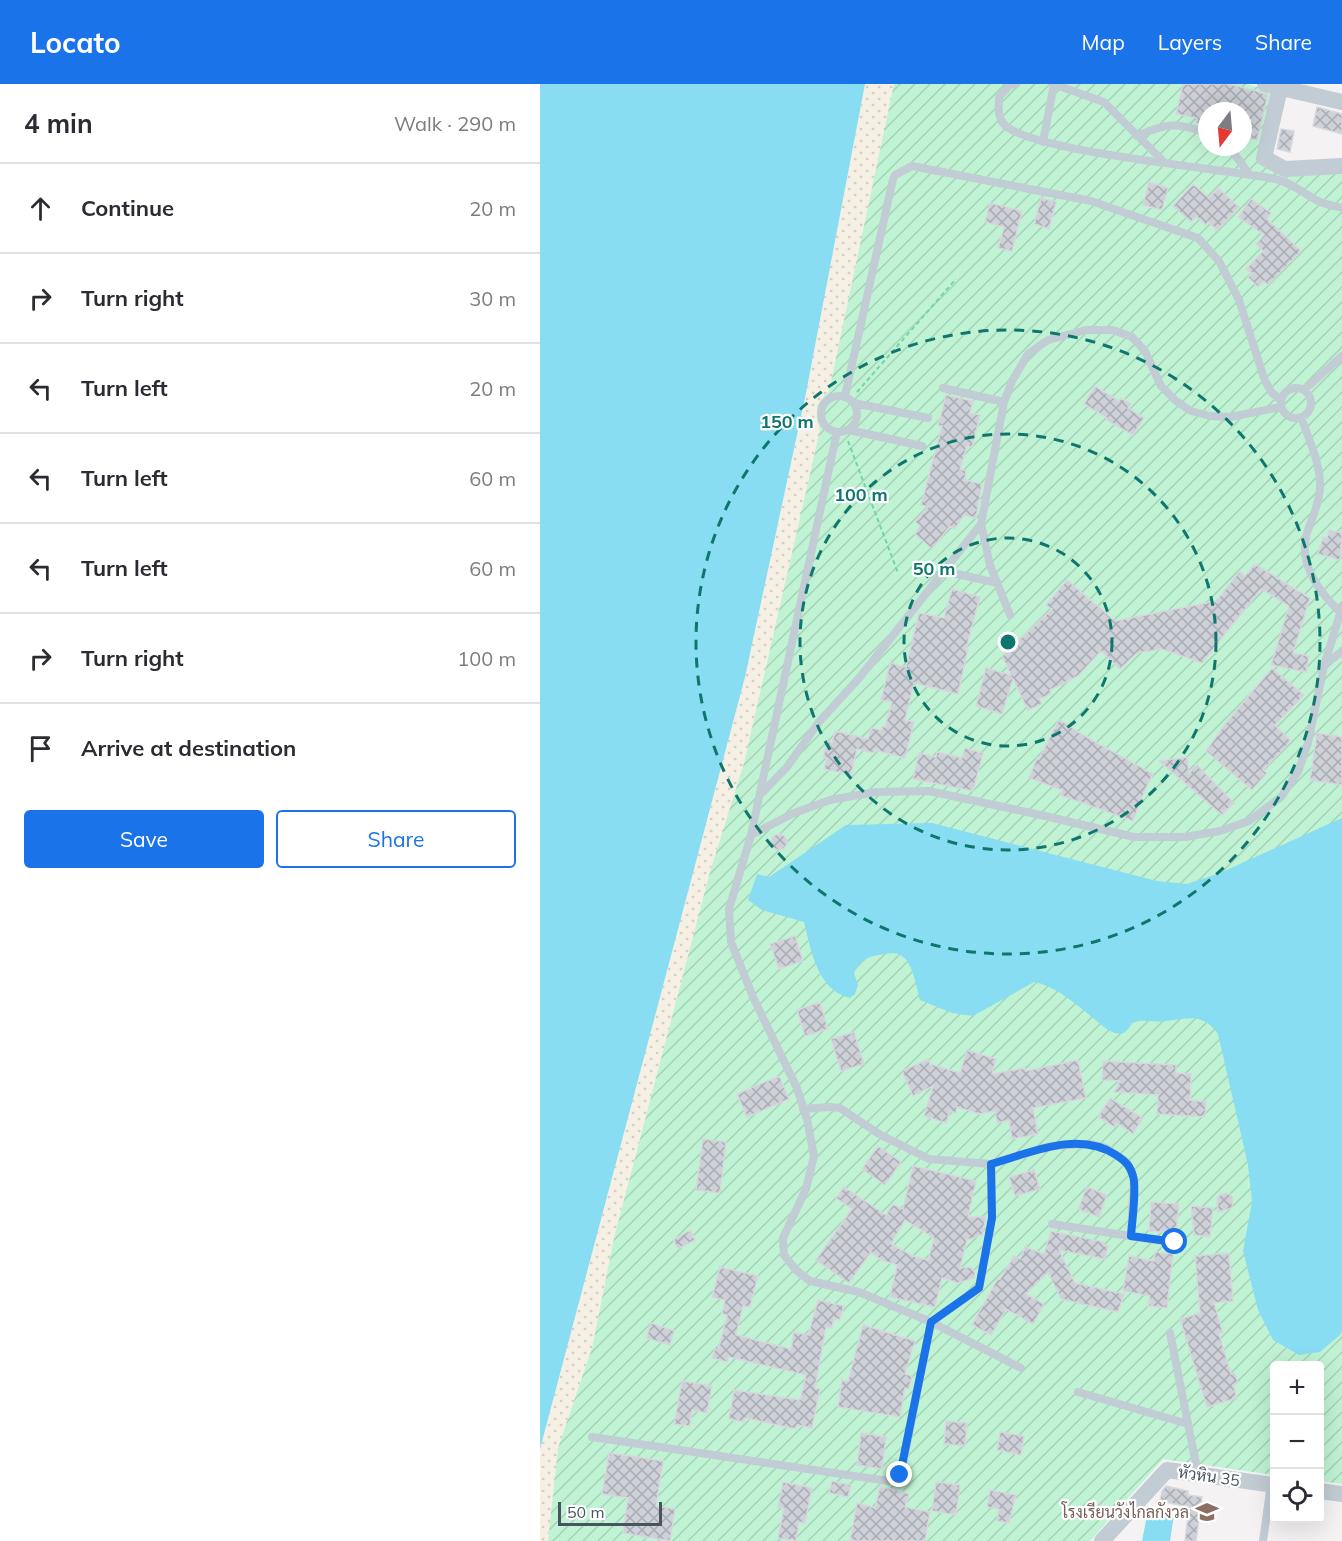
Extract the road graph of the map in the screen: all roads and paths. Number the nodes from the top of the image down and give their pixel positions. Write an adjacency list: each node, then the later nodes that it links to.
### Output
1 (1016, 84): 7 (lane)
2 (1053, 84): 6 (lane); 7 (lane)
3 (1272, 86): 4 (street); 10 (street)
4 (1342, 102)
5 (1198, 130): 6 (lane)
6 (1137, 136): 9 (lane)
7 (1042, 142): 9 (lane)
8 (1236, 156): 11 (lane)
9 (1165, 164): 11 (lane)
10 (1342, 166)
11 (1250, 175): 12 (lane)
12 (1342, 208)
13 (956, 279): 17 (path)
14 (1342, 356): 16 (lane)
15 (943, 388): 18 (lane)
16 (1304, 390): 19 (lane); 20 (lane)
17 (850, 400): 19 (lane); 21 (lane); 22 (lane); 22 (lane)
18 (1004, 402): 19 (lane); 24 (lane)
19 (1281, 403): 20 (lane)
20 (1301, 417): 28 (lane)
21 (928, 418)
22 (843, 431): 23 (lane); 26 (path); 32 (lane)
23 (922, 446)
24 (981, 524): 25 (lane); 27 (lane)
25 (944, 571): 27 (lane); 32 (lane)
26 (898, 573)
27 (997, 583): 29 (lane)
28 (1341, 611): 31 (lane)
29 (1010, 615)
30 (1342, 651): 31 (lane)
31 (1324, 666): 33 (lane)
32 (759, 796): 33 (lane)
33 (751, 835): 34 (lane)
34 (804, 1109): 35 (lane); 39 (lane)
35 (991, 1164): 37 (lane); 39 (lane)
36 (1052, 1224): 37 (lane)
37 (1131, 1236): 38 (lane)
38 (1175, 1242)
39 (931, 1322): 41 (lane); 44 (lane)
40 (1170, 1333): 43 (lane)
41 (1021, 1368)
42 (1078, 1392): 43 (lane)
43 (1188, 1424): 45 (lane)
44 (592, 1437)
45 (1198, 1474): 46 (street, หัวหิน 35); 50 (street, หัวหิน 35)
46 (1270, 1485)
47 (1324, 1492): 48 (street)
48 (1342, 1494)
49 (1270, 1502): 51 (lane)
50 (1102, 1541)
51 (1263, 1541)

